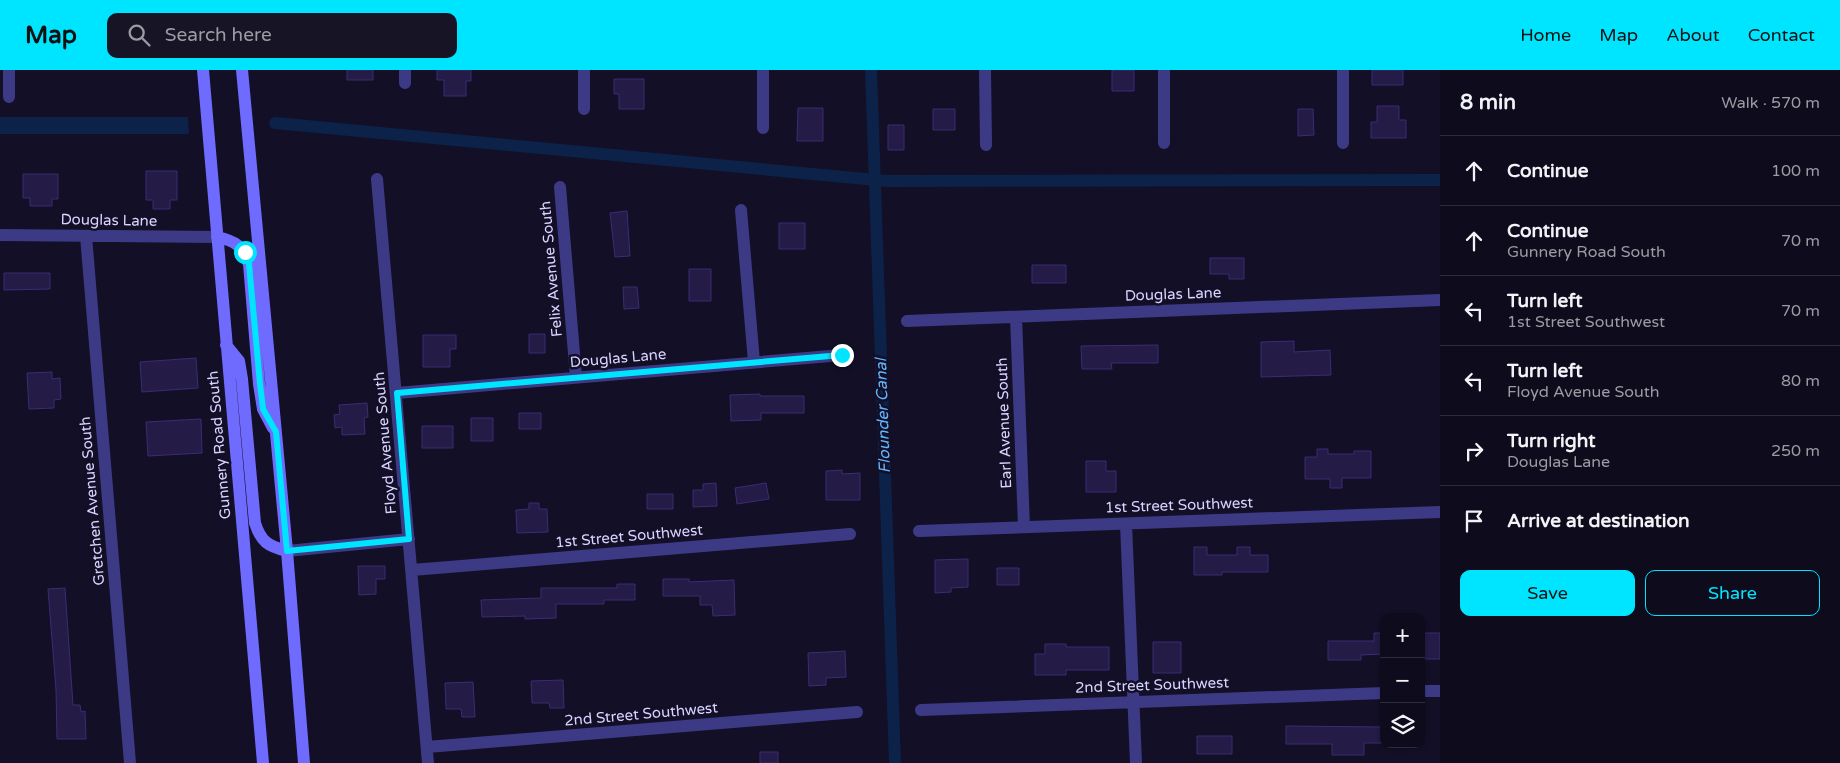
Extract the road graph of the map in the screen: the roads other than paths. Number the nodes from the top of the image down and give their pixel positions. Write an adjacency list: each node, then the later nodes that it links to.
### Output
1 (9, 70): 9 (street)
2 (203, 70): 20 (main road, Gunnery Road South)
3 (242, 70): 29 (main road)
4 (584, 70): 10 (street)
5 (763, 70): 11 (street)
6 (985, 70): 14 (street)
7 (1164, 70): 12 (street)
8 (1343, 70): 13 (street)
9 (9, 97)
10 (584, 109)
11 (763, 128)
12 (1164, 143)
13 (1343, 144)
14 (986, 145)
15 (377, 179): 28 (street, Floyd Avenue South)
16 (560, 187): 27 (street, Felix Avenue South)
17 (741, 210): 26 (street)
18 (0, 235): 19 (street, Douglas Lane)
19 (86, 236): 20 (street, Douglas Lane); 46 (street, Gretchen Avenue South)
20 (217, 237): 24 (main road, Gunnery Road South); 29 (main road)
21 (1440, 300): 22 (street, Douglas Lane)
22 (1016, 317): 23 (street, Douglas Lane); 32 (street, Earl Avenue South)
23 (907, 321)
24 (226, 345): 36 (main road); 47 (main road, Gunnery Road South)
25 (842, 355): 26 (street, Douglas Lane)
26 (754, 362): 27 (street, Douglas Lane)
27 (576, 378): 28 (street, Douglas Lane)
28 (397, 393): 35 (street, Floyd Avenue South)
29 (276, 432): 36 (main road)
30 (1440, 512): 31 (street, 1st Street Southwest)
31 (1126, 524): 32 (street, 1st Street Southwest); 42 (street)
32 (1024, 528): 33 (street, 1st Street Southwest)
33 (919, 531)
34 (850, 534): 37 (street, 1st Street Southwest)
35 (409, 539): 36 (street); 37 (street, Floyd Avenue South)
36 (287, 551): 38 (main road)
37 (412, 570): 45 (street, Floyd Avenue South)
38 (298, 684): 48 (main road); 49 (main road)
39 (1425, 691): 40 (street)
40 (1440, 691)
41 (1380, 693): 42 (street, 2nd Street Southwest)
42 (1134, 702): 43 (street, 2nd Street Southwest); 51 (street)
43 (921, 710)
44 (857, 712): 45 (street, 2nd Street Southwest)
45 (427, 747): 50 (street, Floyd Avenue South)
46 (130, 763)
47 (263, 763)
48 (296, 763)
49 (304, 763)
50 (428, 763)
51 (1136, 763)

